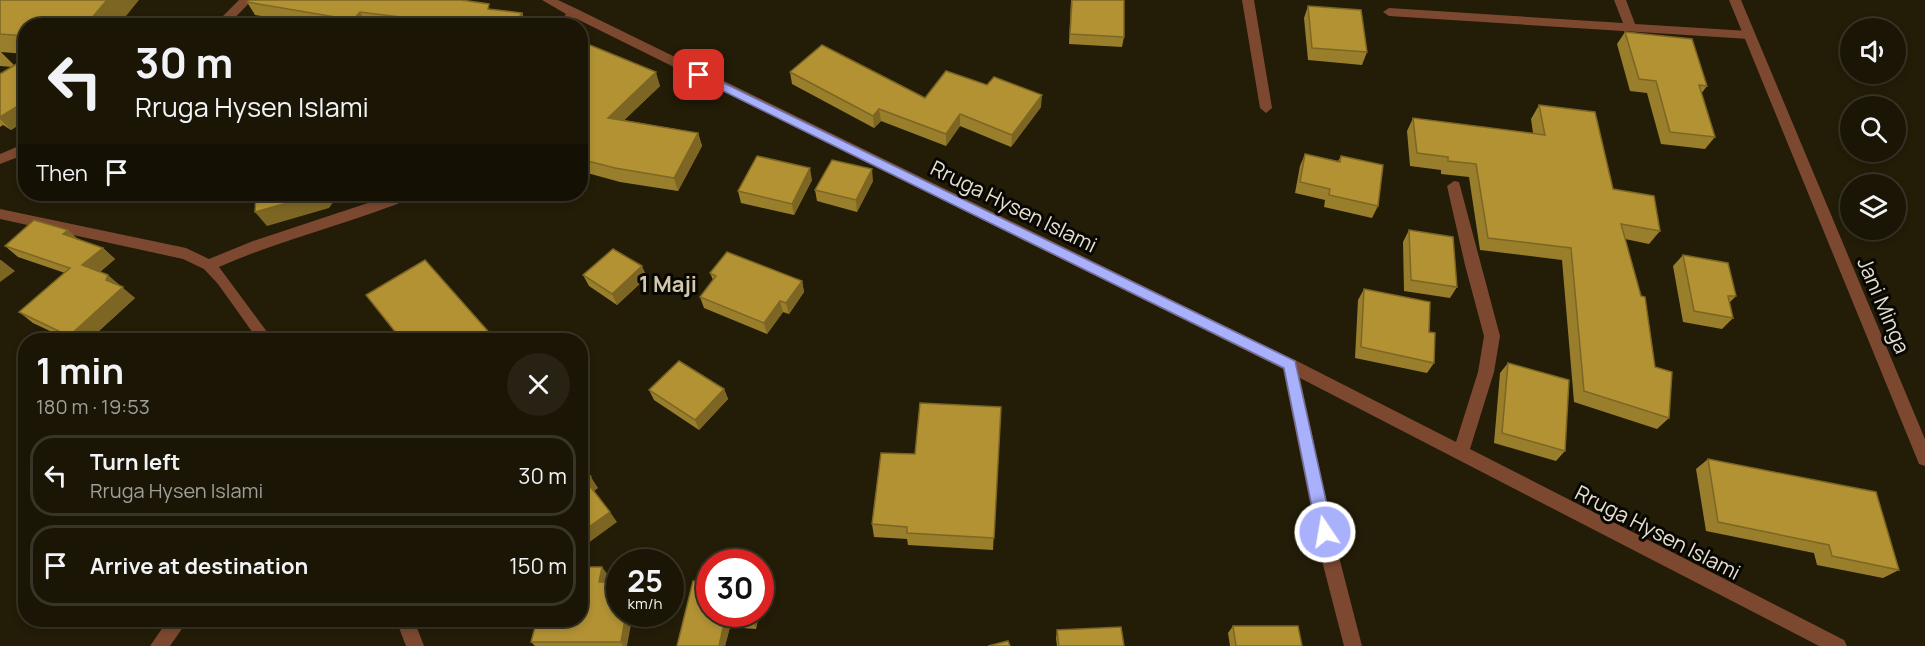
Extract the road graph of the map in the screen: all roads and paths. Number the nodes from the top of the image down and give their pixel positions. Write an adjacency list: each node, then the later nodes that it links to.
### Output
1 (246, 0): 8 (street)
2 (548, 0): 6 (street, Rruga Hysen Islami)
3 (1248, 0): 14 (street)
4 (1620, 0): 12 (street)
5 (1735, 0): 13 (street, Jani Minga)
6 (573, 12): 9 (street); 10 (street, Rruga Hysen Islami)
7 (1389, 12): 12 (street)
8 (227, 18)
9 (569, 18)
10 (585, 18)
11 (588, 19): 22 (street, Rruga Hysen Islami)
12 (1629, 26): 13 (street)
13 (1749, 35): 24 (street, Jani Minga)
14 (1266, 108)
15 (18, 151): 16 (street)
16 (0, 159)
17 (1454, 186): 23 (street)
18 (390, 201): 20 (street)
19 (0, 214): 20 (street)
20 (209, 265): 21 (street)
21 (261, 333)
22 (1290, 365): 23 (street, Rruga Hysen Islami); 29 (street)
23 (1460, 454): 30 (street, Rruga Hysen Islami)
24 (1925, 459)
25 (174, 627): 27 (street)
26 (407, 627): 28 (street)
27 (159, 646)
28 (414, 646)
29 (1353, 646)
30 (1838, 646)

